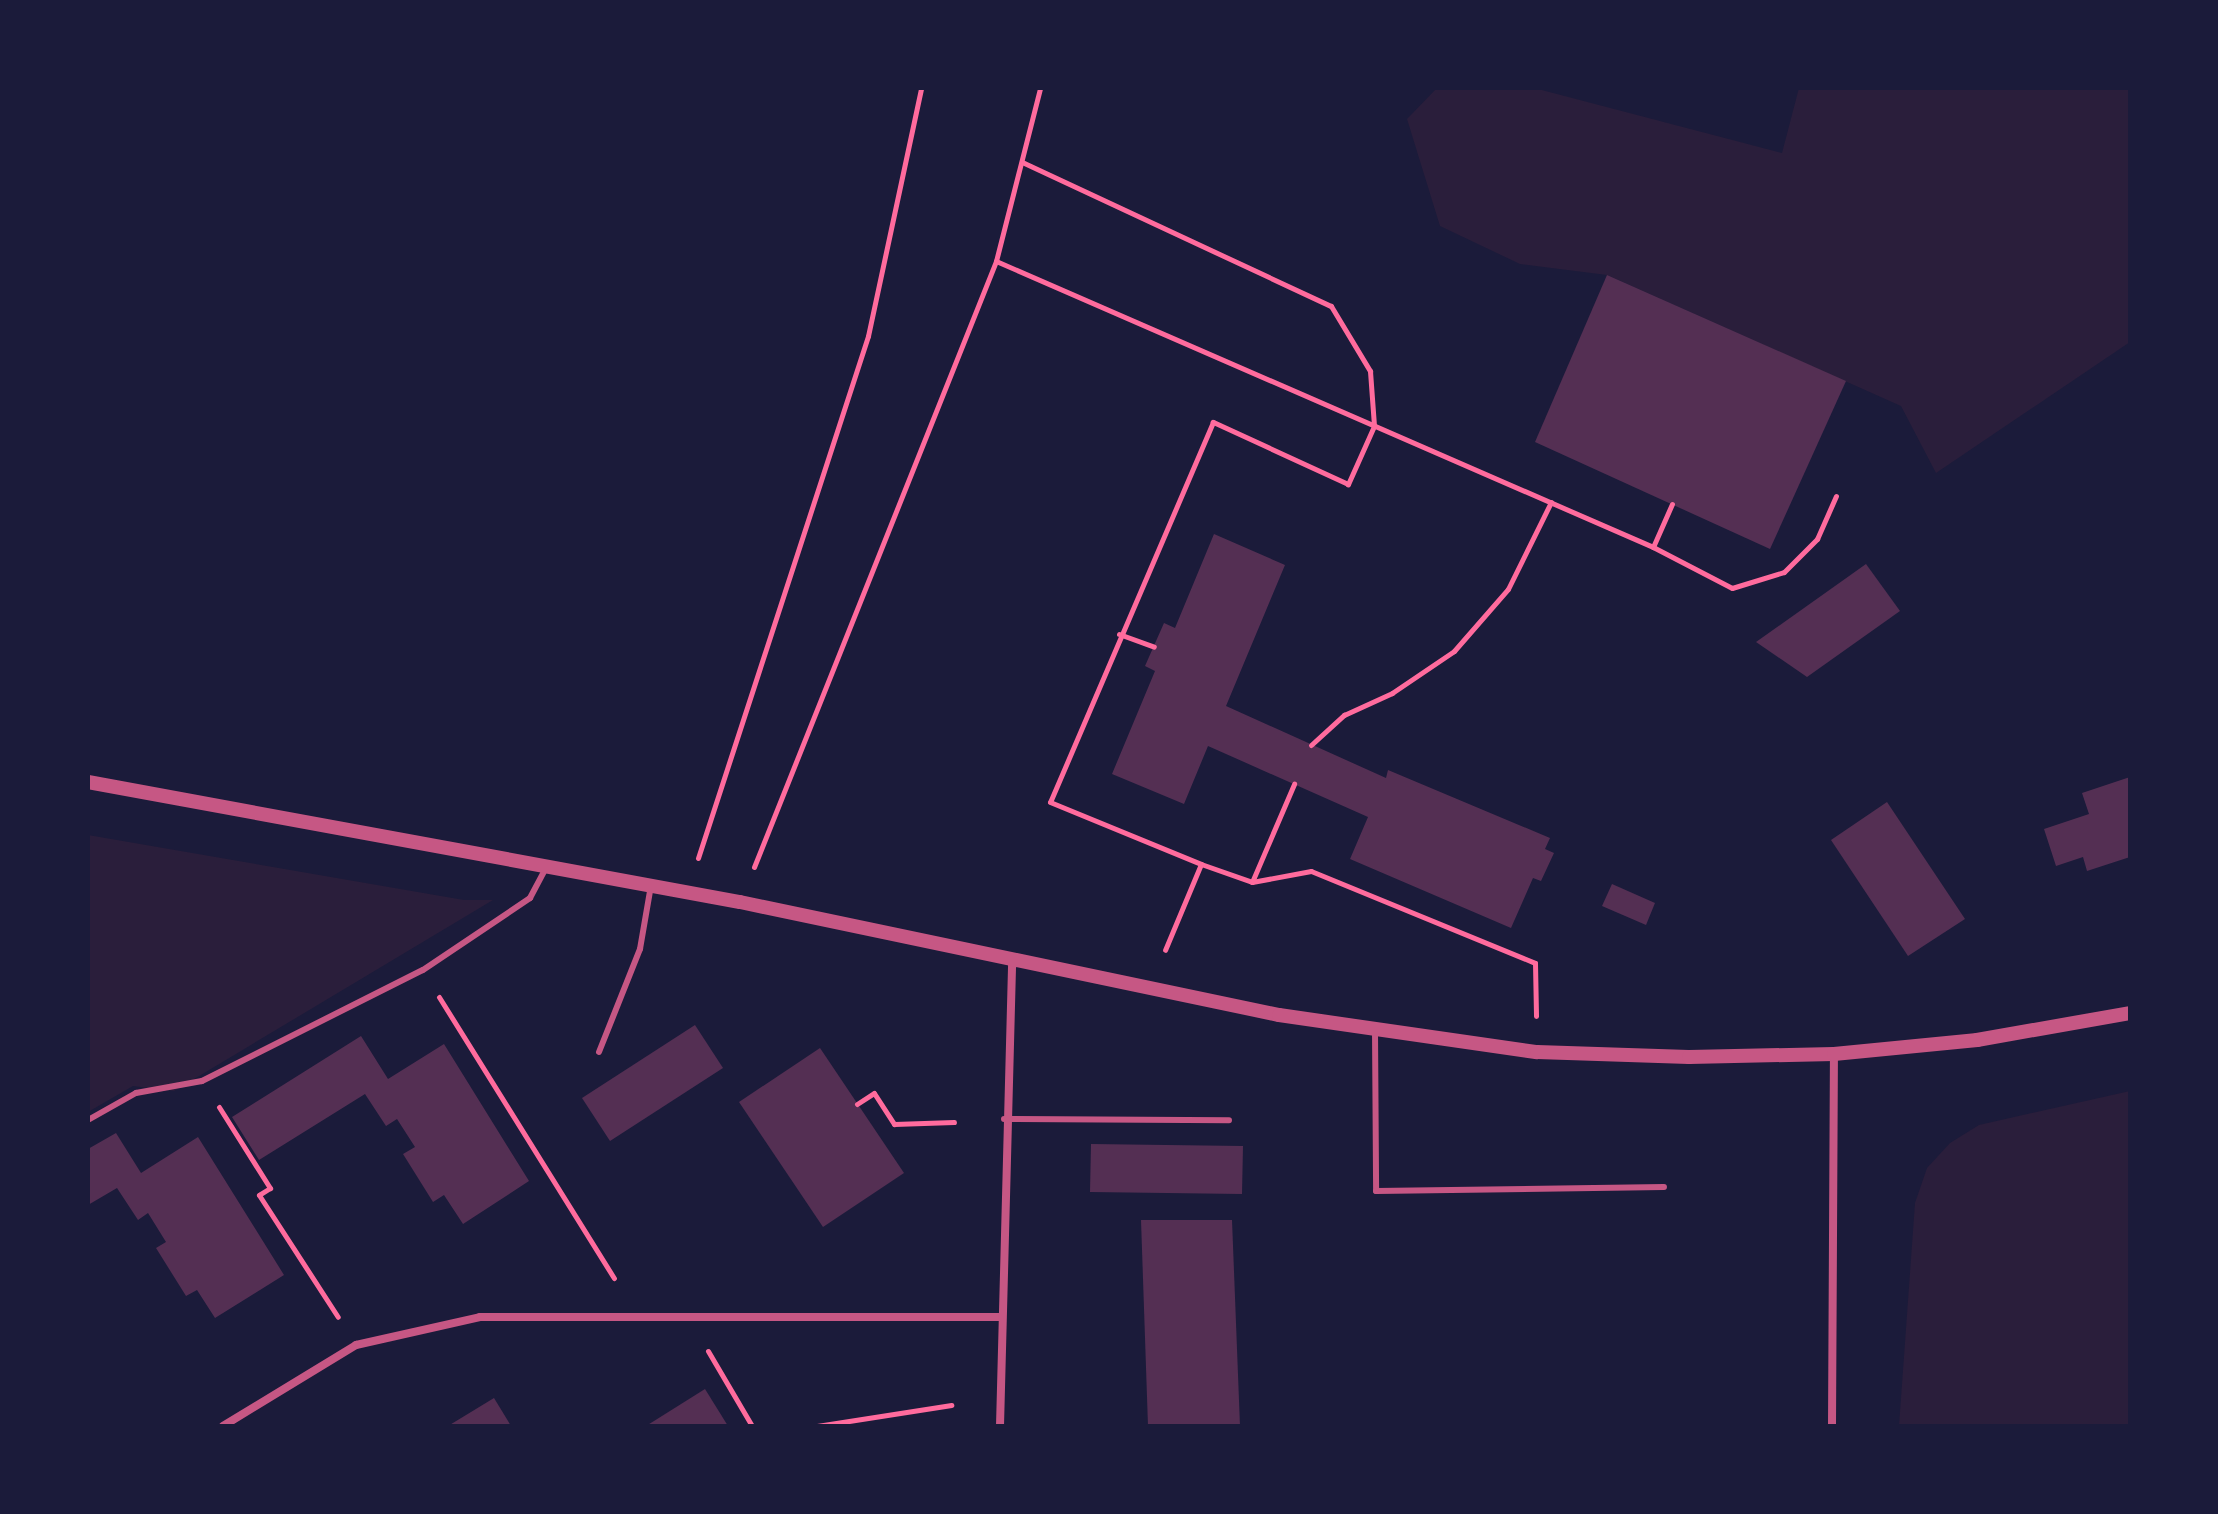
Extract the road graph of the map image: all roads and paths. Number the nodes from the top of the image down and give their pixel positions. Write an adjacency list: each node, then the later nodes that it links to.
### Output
1 (921, 88): 19 (path)
2 (1040, 88): 3 (path)
3 (1022, 162): 4 (path); 5 (path)
4 (996, 261): 5 (path); 20 (path)
5 (1374, 426): 7 (path); 10 (path)
6 (1836, 496): 9 (path)
7 (1551, 502): 9 (path); 12 (path)
8 (1672, 504): 9 (path)
9 (1653, 547)
10 (1119, 634): 11 (path); 15 (path)
11 (1154, 647)
12 (1311, 745)
13 (88, 782): 16 (street)
14 (1294, 784): 17 (path)
15 (1201, 864): 17 (path); 21 (path)
16 (547, 866): 18 (street); 23 (lane)
17 (1252, 882): 27 (path)
18 (651, 885): 19 (street); 26 (lane)
19 (685, 892): 20 (street)
20 (740, 902): 22 (street)
21 (1165, 950)
22 (1012, 959): 25 (street); 31 (street)
23 (423, 970): 29 (lane); 36 (path)
24 (2130, 1013): 28 (street)
25 (1375, 1031): 27 (street); 35 (lane)
26 (599, 1052)
27 (1537, 1052): 28 (street)
28 (1834, 1054): 45 (street)
29 (202, 1081): 32 (lane); 39 (path)
30 (857, 1104): 34 (path)
31 (1004, 1119): 33 (lane); 38 (street)
32 (88, 1120)
33 (1229, 1120)
34 (954, 1122)
35 (1664, 1187)
36 (614, 1278)
37 (688, 1317): 38 (street); 41 (street); 42 (path)
38 (1000, 1317): 44 (street)
39 (338, 1318)
40 (951, 1405): 43 (path)
41 (223, 1426)
42 (752, 1426)
43 (817, 1426)
44 (1000, 1426)
45 (1832, 1426)

